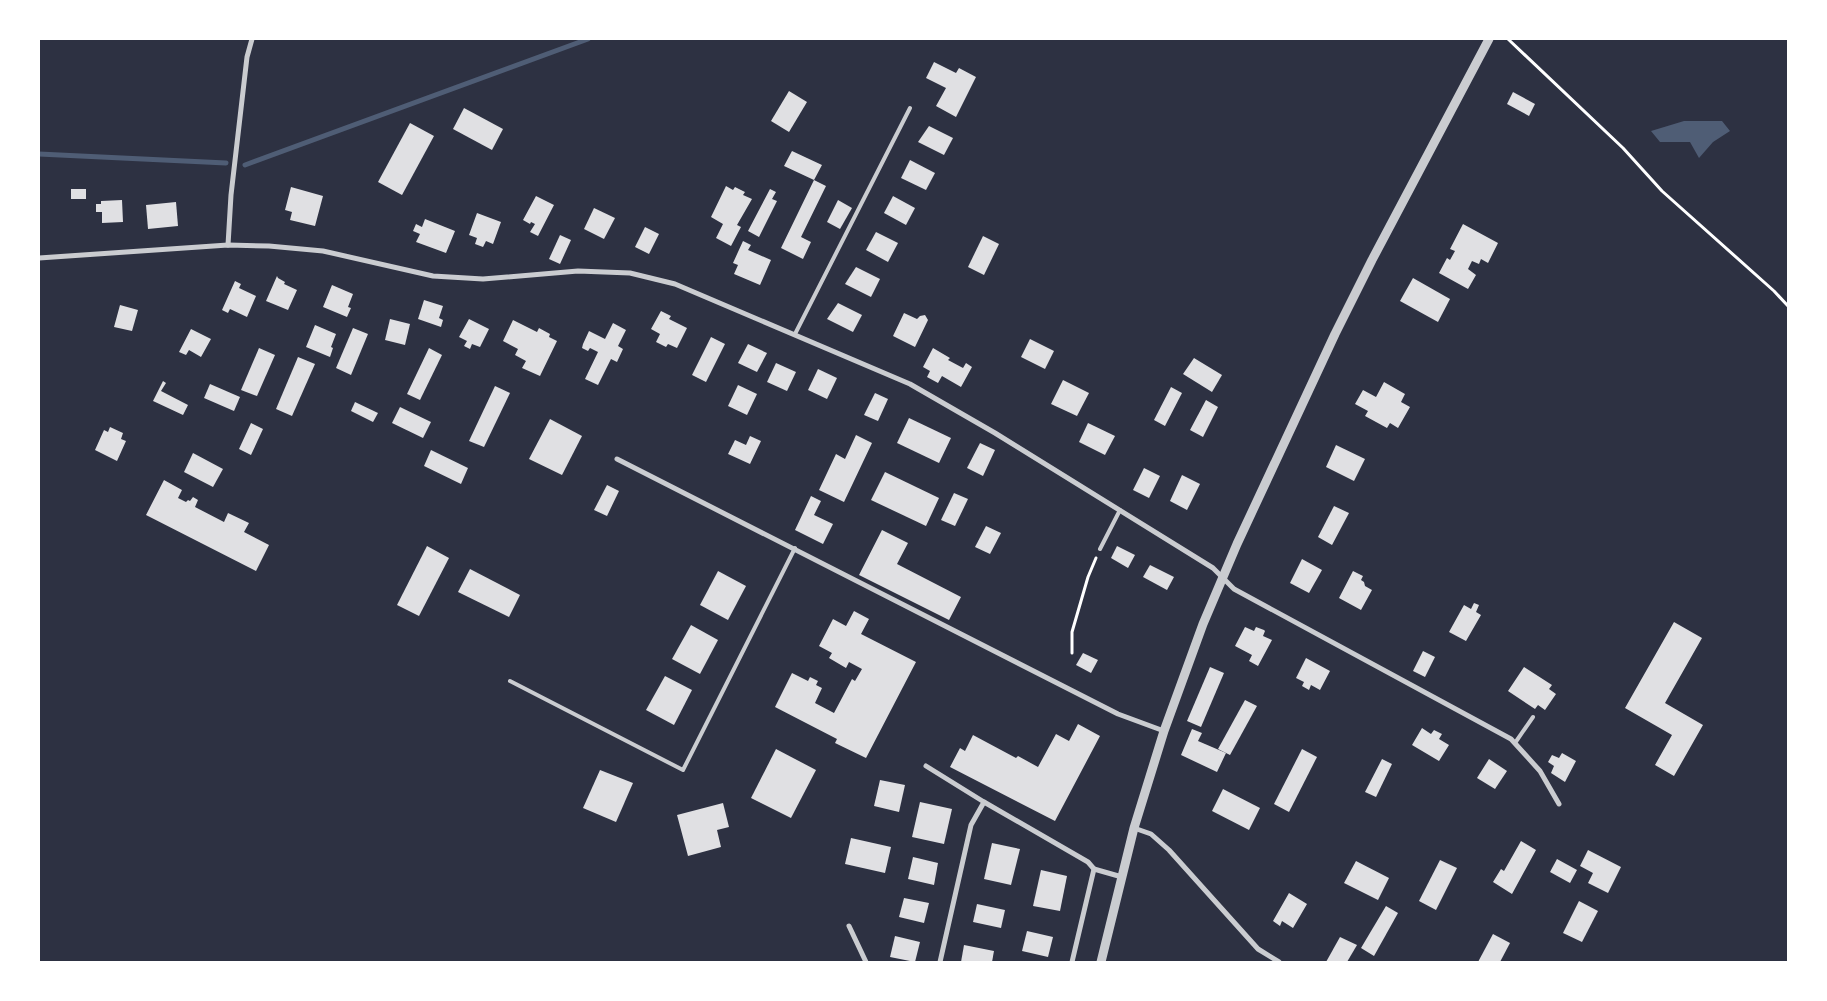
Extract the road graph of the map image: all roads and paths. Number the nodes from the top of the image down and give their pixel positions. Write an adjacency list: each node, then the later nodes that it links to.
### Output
1 (252, 39): 5 (street)
2 (1489, 39): 13 (street)
3 (1508, 39): 7 (path)
4 (910, 108): 8 (lane)
5 (228, 245): 6 (street); 8 (street)
6 (39, 258)
7 (1788, 306)
8 (795, 334): 10 (street)
9 (617, 459): 11 (street)
10 (1120, 510): 12 (lane); 13 (street)
11 (795, 548): 15 (lane); 17 (street)
12 (1100, 549): 14 (path)
13 (1223, 577): 17 (street); 18 (street)
14 (1072, 653)
15 (510, 682)
16 (1533, 717): 18 (lane)
17 (1164, 731): 22 (street)
18 (1515, 744): 21 (street)
19 (926, 766): 20 (street)
20 (984, 802): 23 (street); 27 (street)
21 (1559, 804)
22 (1134, 828): 24 (street); 30 (street)
23 (1094, 869): 24 (street); 28 (street)
24 (1122, 877): 29 (street)
25 (849, 926): 26 (street)
26 (866, 962)
27 (940, 962)
28 (1072, 962)
29 (1101, 962)
30 (1279, 962)

